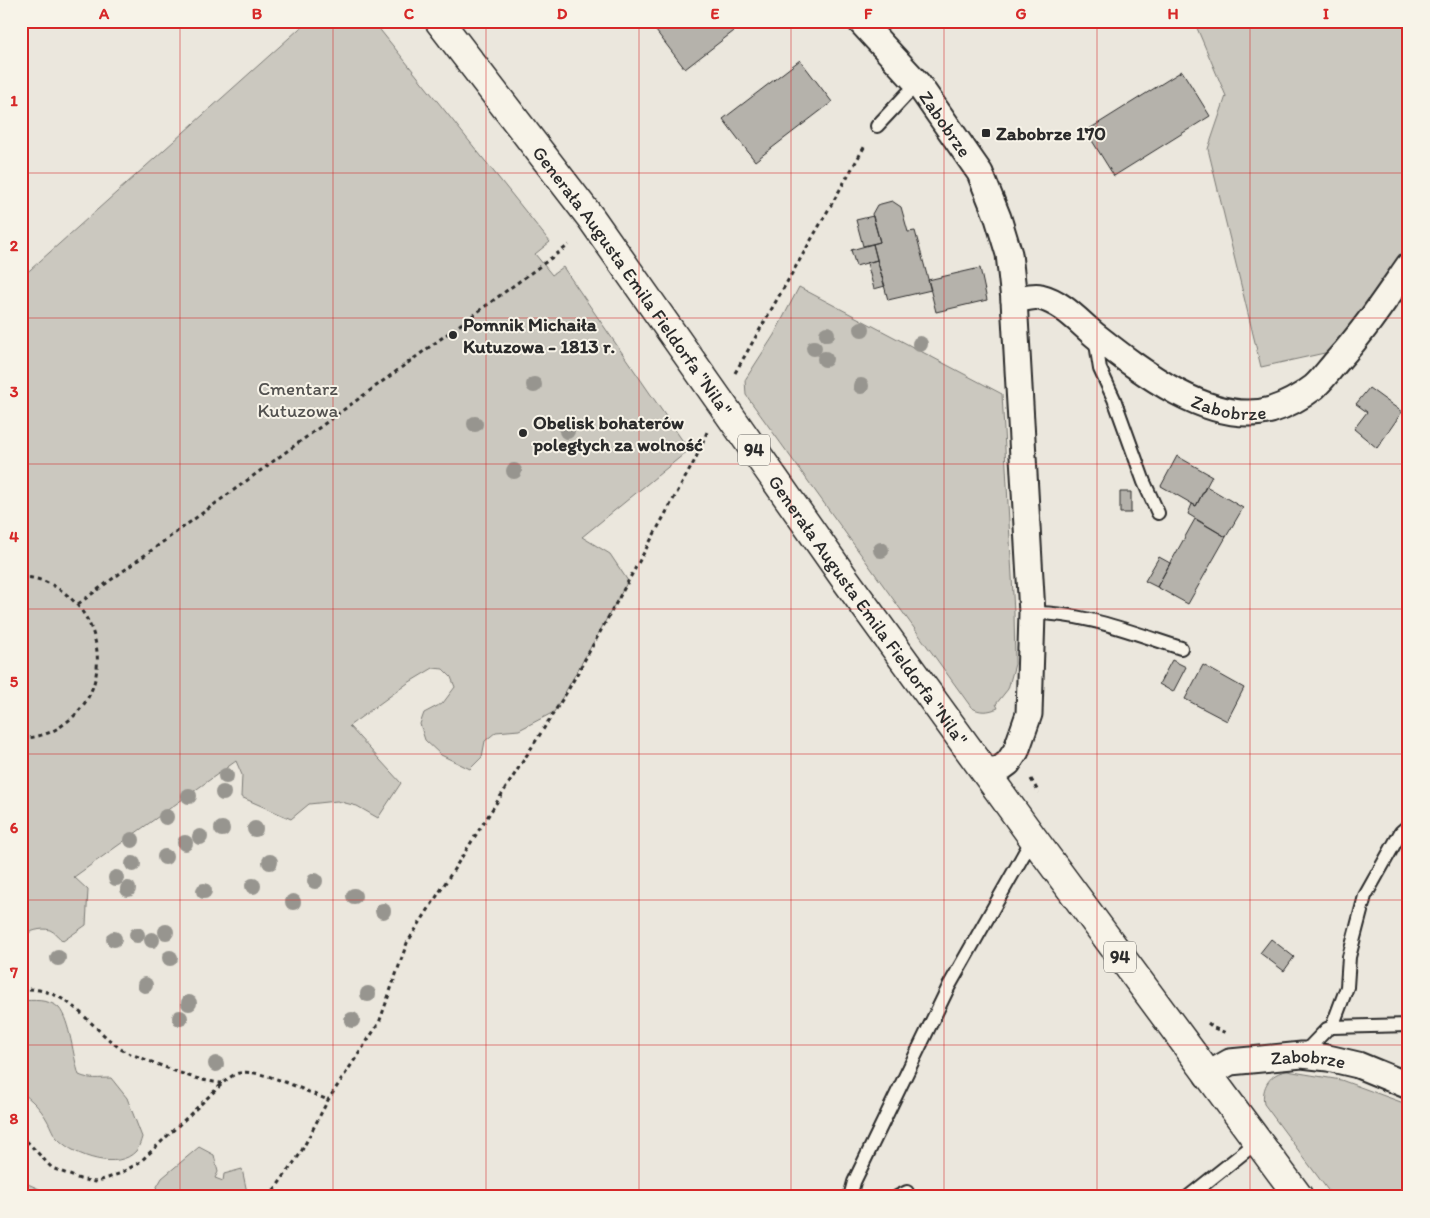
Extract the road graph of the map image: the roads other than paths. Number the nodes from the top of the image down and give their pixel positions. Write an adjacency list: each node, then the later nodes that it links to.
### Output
1 (439, 21): 11 (main road, Generała Augusta Emila Fieldorfa "Nila" / 94)
2 (860, 21): 3 (street, Zabobrze)
3 (918, 84): 4 (lane); 6 (street, Zabobrze)
4 (877, 126)
5 (1409, 265): 7 (street, Zabobrze)
6 (1014, 300): 7 (street, Zabobrze); 9 (street, Zabobrze)
7 (1094, 334): 8 (lane)
8 (1158, 513)
9 (1032, 612): 10 (lane); 11 (street, Zabobrze)
10 (1181, 648)
11 (989, 777): 13 (main road, Generała Augusta Emila Fieldorfa "Nila" / 94)
12 (1409, 825): 15 (lane)
13 (1033, 838): 17 (main road, Generała Augusta Emila Fieldorfa "Nila" / 94); 20 (lane)
14 (1409, 1026): 15 (lane)
15 (1332, 1027): 16 (lane)
16 (1302, 1055): 17 (street, Zabobrze); 18 (street, Zabobrze)
17 (1207, 1075): 19 (main road, Generała Augusta Emila Fieldorfa "Nila" / 94)
18 (1409, 1086)
19 (1257, 1142): 21 (lane); 22 (main road, Generała Augusta Emila Fieldorfa "Nila" / 94)
20 (850, 1197)
21 (1188, 1197)
22 (1299, 1197)

